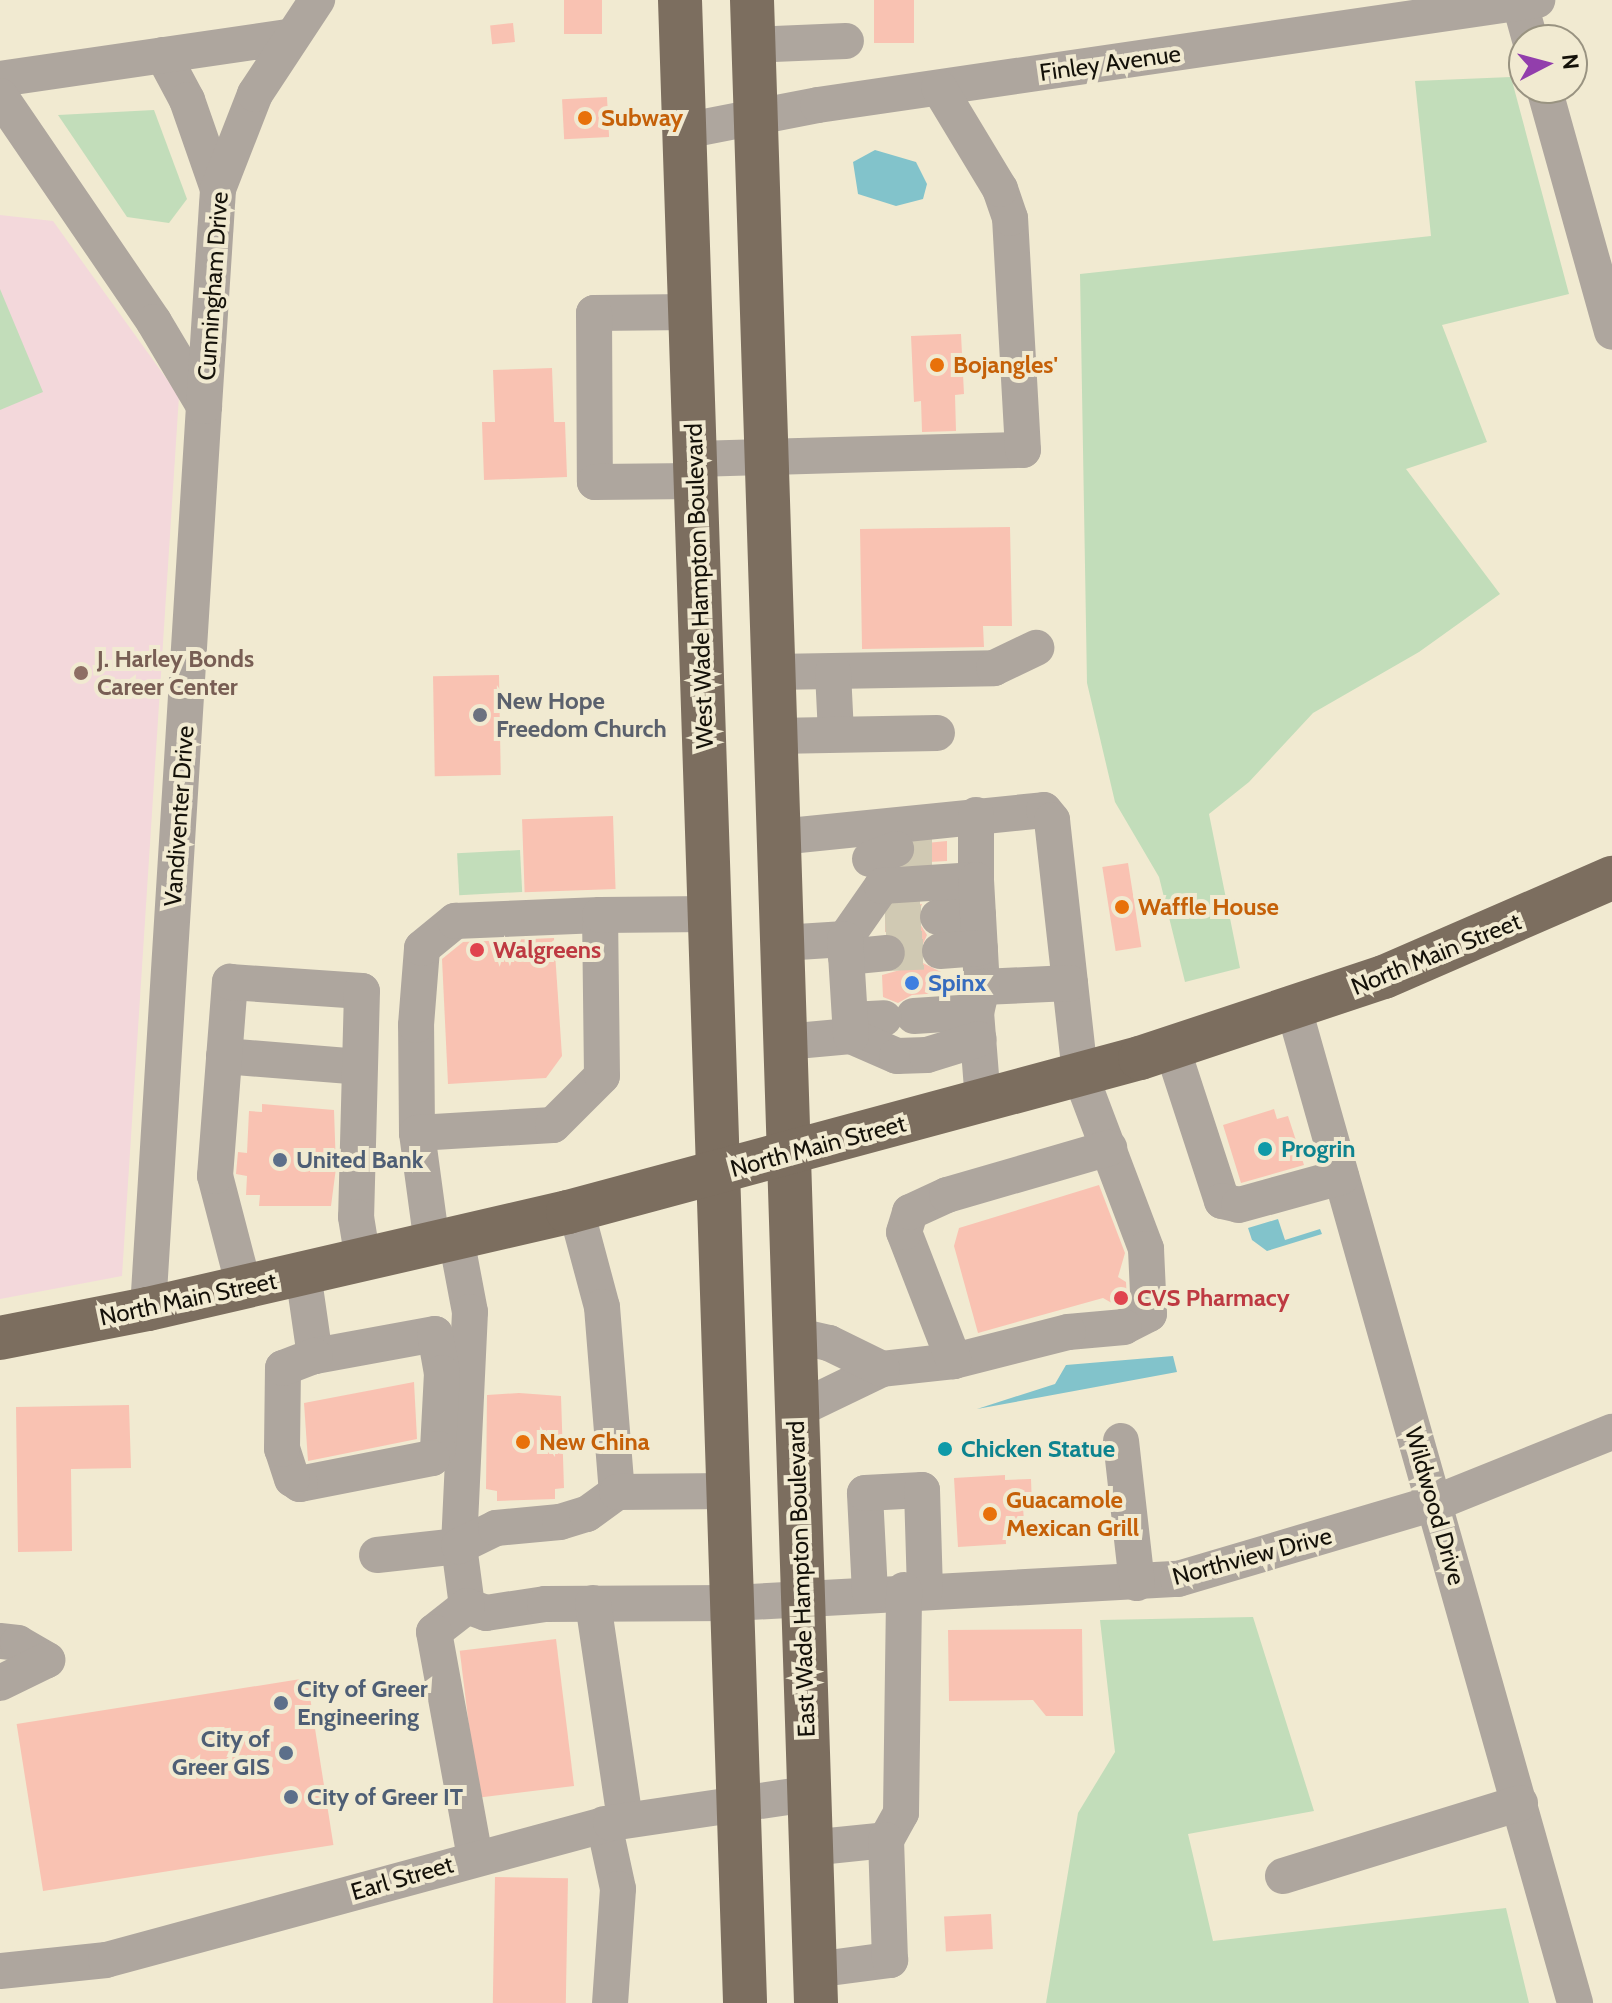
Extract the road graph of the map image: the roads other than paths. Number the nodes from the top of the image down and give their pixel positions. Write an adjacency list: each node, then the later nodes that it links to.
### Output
1 (317, 0): 6 (street, Cunningham Drive)
2 (680, 0): 15 (main road, West Wade Hampton Boulevard)
3 (752, 0): 8 (main road)
4 (1525, 1): 5 (street); 11 (street, Finley Avenue)
5 (1528, 24)
6 (289, 37): 9 (street); 16 (street, Cunningham Drive)
7 (846, 41): 8 (street)
8 (753, 45): 14 (main road)
9 (163, 55): 10 (street); 16 (street)
10 (0, 79)
11 (939, 88): 14 (street, Finley Avenue); 20 (street)
12 (0, 96): 19 (street)
13 (1548, 104): 18 (street)
14 (755, 117): 15 (street, Finley Avenue); 20 (main road)
15 (684, 131): 17 (main road, West Wade Hampton Boulevard)
16 (218, 189): 19 (street, Cunningham Drive)
17 (690, 312): 21 (main road, West Wade Hampton Boulevard); 21 (street)
18 (1612, 332)
19 (204, 406): 56 (street, Vandiventer Drive)
20 (766, 457): 21 (street); 23 (main road)
21 (695, 470): 32 (main road, West Wade Hampton Boulevard)
22 (1036, 648): 24 (street)
23 (773, 672): 24 (street); 27 (main road)
24 (833, 672): 26 (street)
25 (937, 733): 26 (street)
26 (836, 734): 27 (street)
27 (775, 736): 28 (main road)
28 (779, 837): 31 (street); 35 (main road)
29 (972, 875): 31 (street); 31 (street); 34 (street); 36 (street); 38 (street)
30 (1612, 878): 37 (main road, North Main Street)
31 (869, 902): 35 (street); 39 (street)
32 (709, 914): 33 (street); 49 (main road, West Wade Hampton Boulevard)
33 (600, 915): 46 (street); 46 (street)
34 (939, 934)
35 (782, 943): 40 (main road)
36 (1070, 983): 38 (street); 44 (street)
37 (1294, 1009): 41 (main road, North Main Street); 50 (street, Wildwood Drive)
38 (979, 1012): 39 (street); 39 (street); 45 (street)
39 (875, 1022): 40 (street)
40 (785, 1042): 48 (main road)
41 (1172, 1048): 44 (main road, North Main Street); 50 (street)
42 (224, 1056): 43 (street); 43 (street); 55 (street)
43 (360, 1067): 53 (street)
44 (1080, 1074): 45 (main road, North Main Street); 47 (street)
45 (983, 1101): 48 (main road, North Main Street)
46 (417, 1133): 52 (street)
47 (1109, 1148): 59 (street); 59 (street)
48 (789, 1154): 49 (main road, North Main Street); 57 (main road, East Wade Hampton Boulevard)
49 (717, 1173): 51 (main road, North Main Street); 65 (main road)
50 (1341, 1177): 67 (street, Wildwood Drive)
51 (576, 1210): 52 (main road, North Main Street); 66 (street)
52 (444, 1241): 53 (main road, North Main Street); 68 (street)
53 (363, 1260): 54 (main road, North Main Street)
54 (303, 1273): 55 (main road, North Main Street); 60 (street)
55 (244, 1287): 56 (main road, North Main Street)
56 (148, 1309): 58 (main road, North Main Street)
57 (794, 1335): 61 (street); 62 (main road, East Wade Hampton Boulevard)
58 (0, 1338)
59 (954, 1361): 61 (street)
60 (299, 1362): 60 (street)
61 (882, 1369): 62 (street)
62 (797, 1410): 72 (main road, East Wade Hampton Boulevard)
63 (1612, 1432): 67 (street, Northview Drive)
64 (1121, 1441): 70 (street)
65 (728, 1491): 66 (street); 74 (main road)
66 (617, 1492): 68 (street)
67 (1435, 1503): 70 (street, Northview Drive); 80 (street, Wildwood Drive)
68 (459, 1546): 69 (street); 75 (street)
69 (377, 1555)
70 (1137, 1583): 71 (street, Northview Drive)
71 (899, 1591): 72 (street, Northview Drive); 82 (street)
72 (801, 1598): 74 (street, Northview Drive); 78 (main road, East Wade Hampton Boulevard)
73 (593, 1603): 74 (street, Northview Drive); 75 (street, Northview Drive); 81 (street)
74 (732, 1603): 79 (main road)
75 (467, 1606): 84 (street)
76 (0, 1641): 77 (street)
77 (0, 1683)
78 (807, 1794): 79 (street, Earl Street); 83 (main road, East Wade Hampton Boulevard)
79 (736, 1803): 81 (street, Earl Street); 89 (main road)
80 (1520, 1803): 85 (street); 90 (street, Wildwood Drive)
81 (615, 1822): 84 (street, Earl Street); 88 (street)
82 (886, 1840): 83 (street); 87 (street)
83 (809, 1848): 87 (main road, East Wade Hampton Boulevard)
84 (475, 1857): 86 (street, Earl Street)
85 (1283, 1876)
86 (0, 1971)
87 (815, 1986)
88 (610, 2003)
89 (745, 2003)
90 (1575, 2003)

